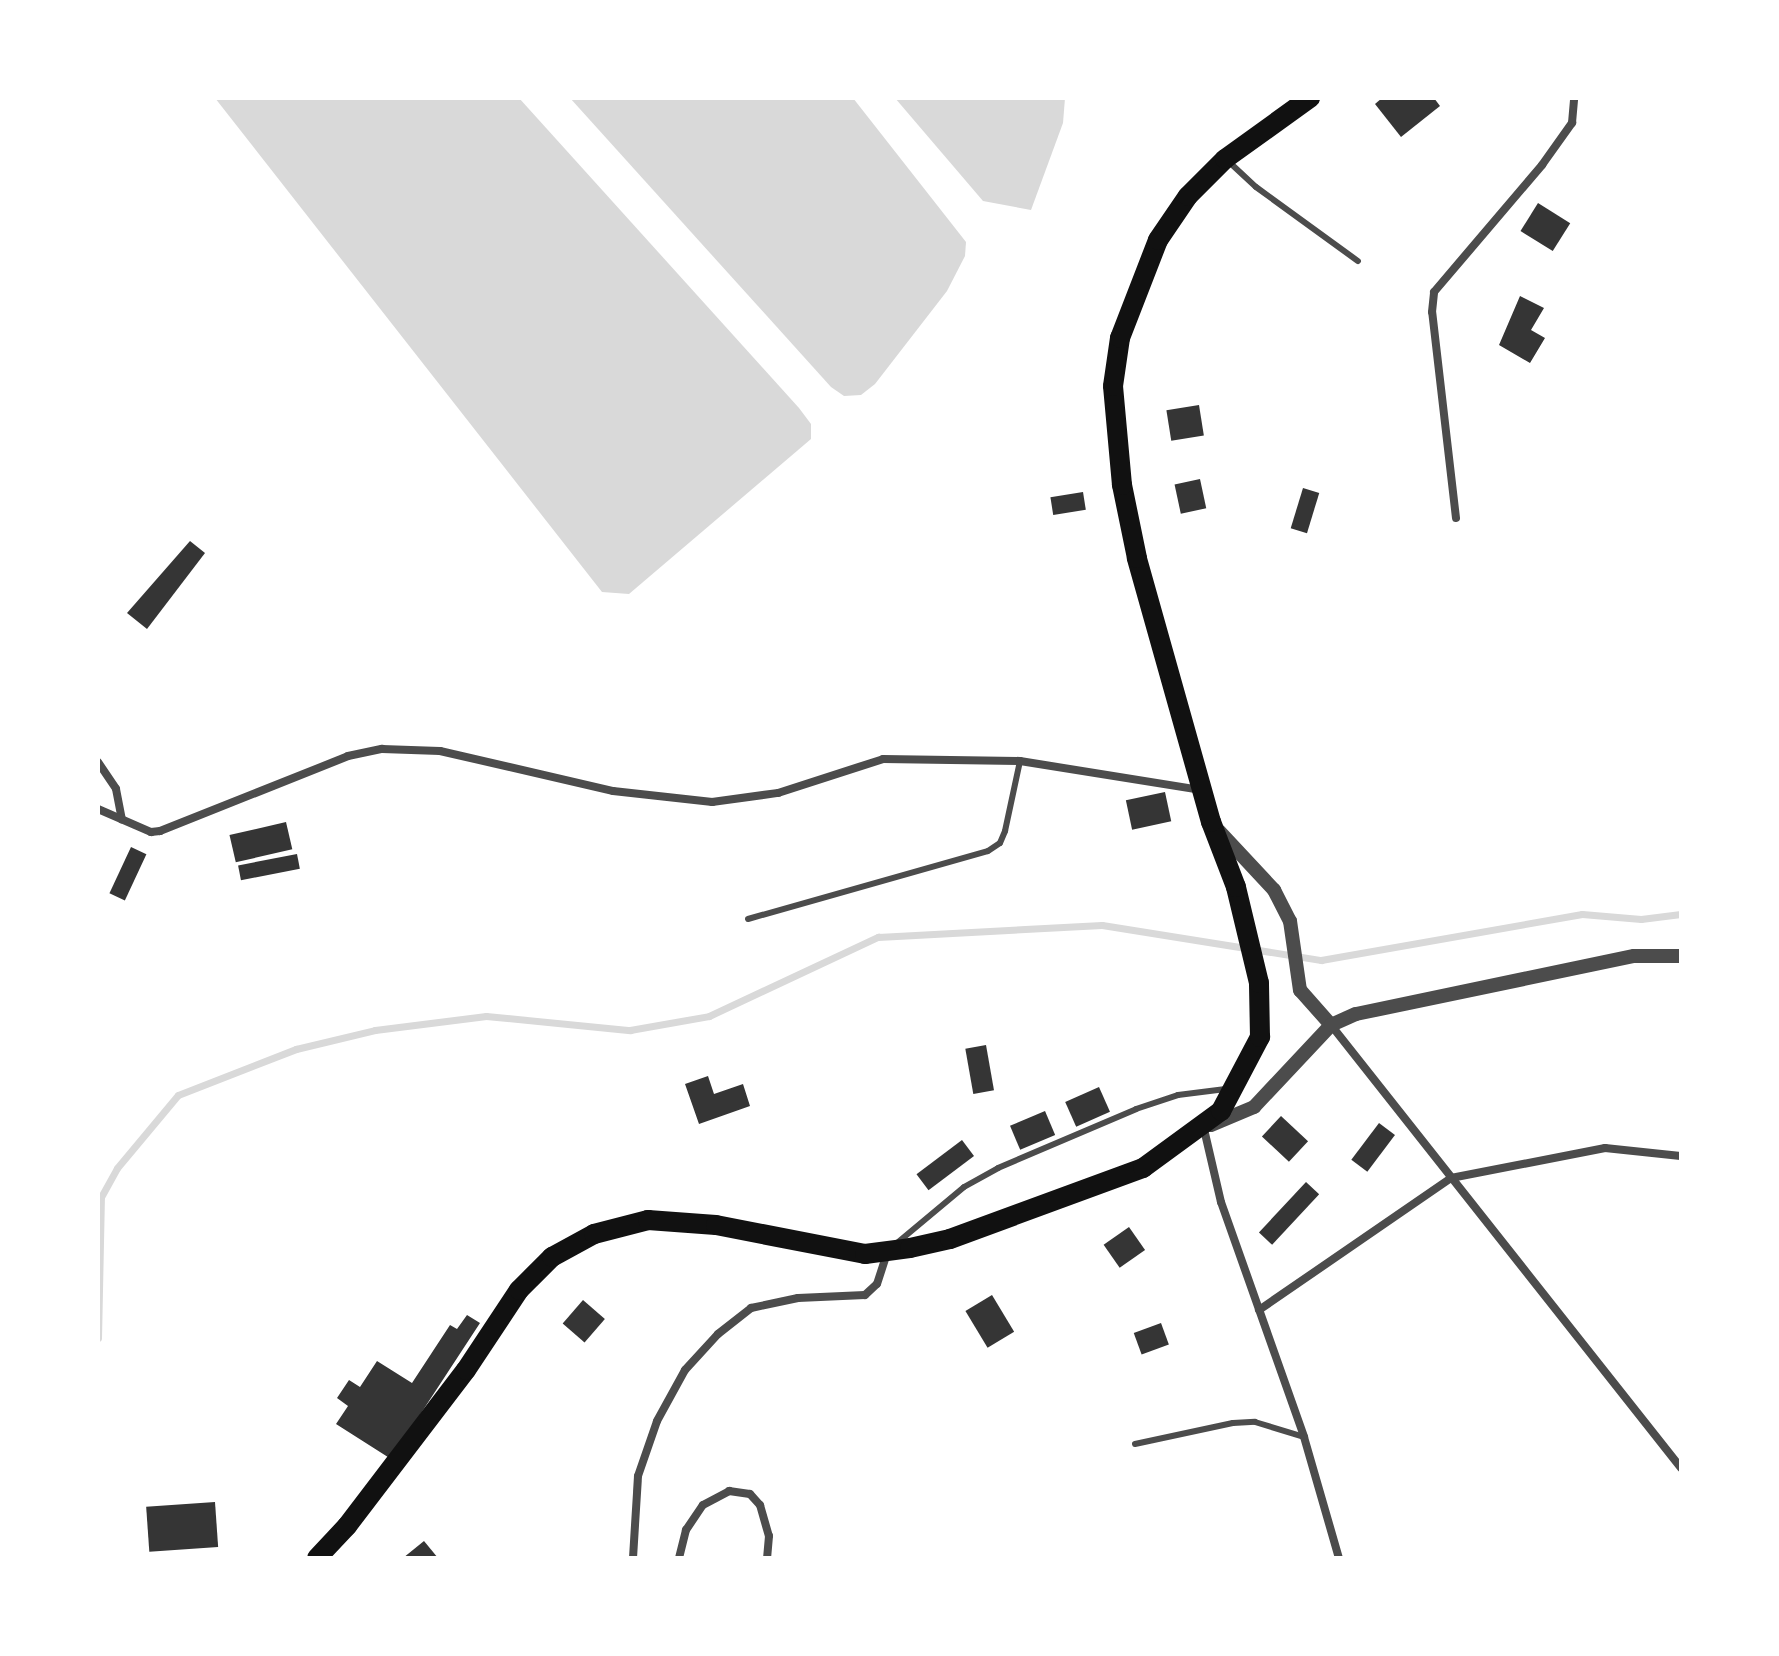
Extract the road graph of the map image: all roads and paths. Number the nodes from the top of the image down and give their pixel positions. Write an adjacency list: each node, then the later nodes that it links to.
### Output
1 (1310, 98): 3 (highway)
2 (1574, 98): 5 (street)
3 (1225, 159): 4 (lane); 8 (highway)
4 (1358, 261)
5 (1456, 518)
6 (1020, 761): 8 (street); 10 (street); 12 (lane)
7 (98, 762): 10 (street)
8 (1202, 790): 11 (highway)
9 (98, 809): 10 (street)
10 (122, 819)
11 (1211, 822): 14 (street); 15 (highway)
12 (748, 919)
13 (1681, 956): 14 (street)
14 (1331, 1025): 16 (street); 18 (street)
15 (1237, 1087): 16 (highway); 19 (lane)
16 (1204, 1129): 19 (highway); 20 (street)
17 (1681, 1156): 18 (street)
18 (1451, 1178): 20 (street); 23 (street)
19 (888, 1252): 24 (highway); 25 (street)
20 (1259, 1310): 21 (street)
21 (1304, 1437): 22 (lane); 28 (street)
22 (1135, 1444)
23 (1681, 1468)
24 (317, 1558)
25 (633, 1558)
26 (679, 1558): 27 (street)
27 (767, 1558)
28 (1339, 1558)

